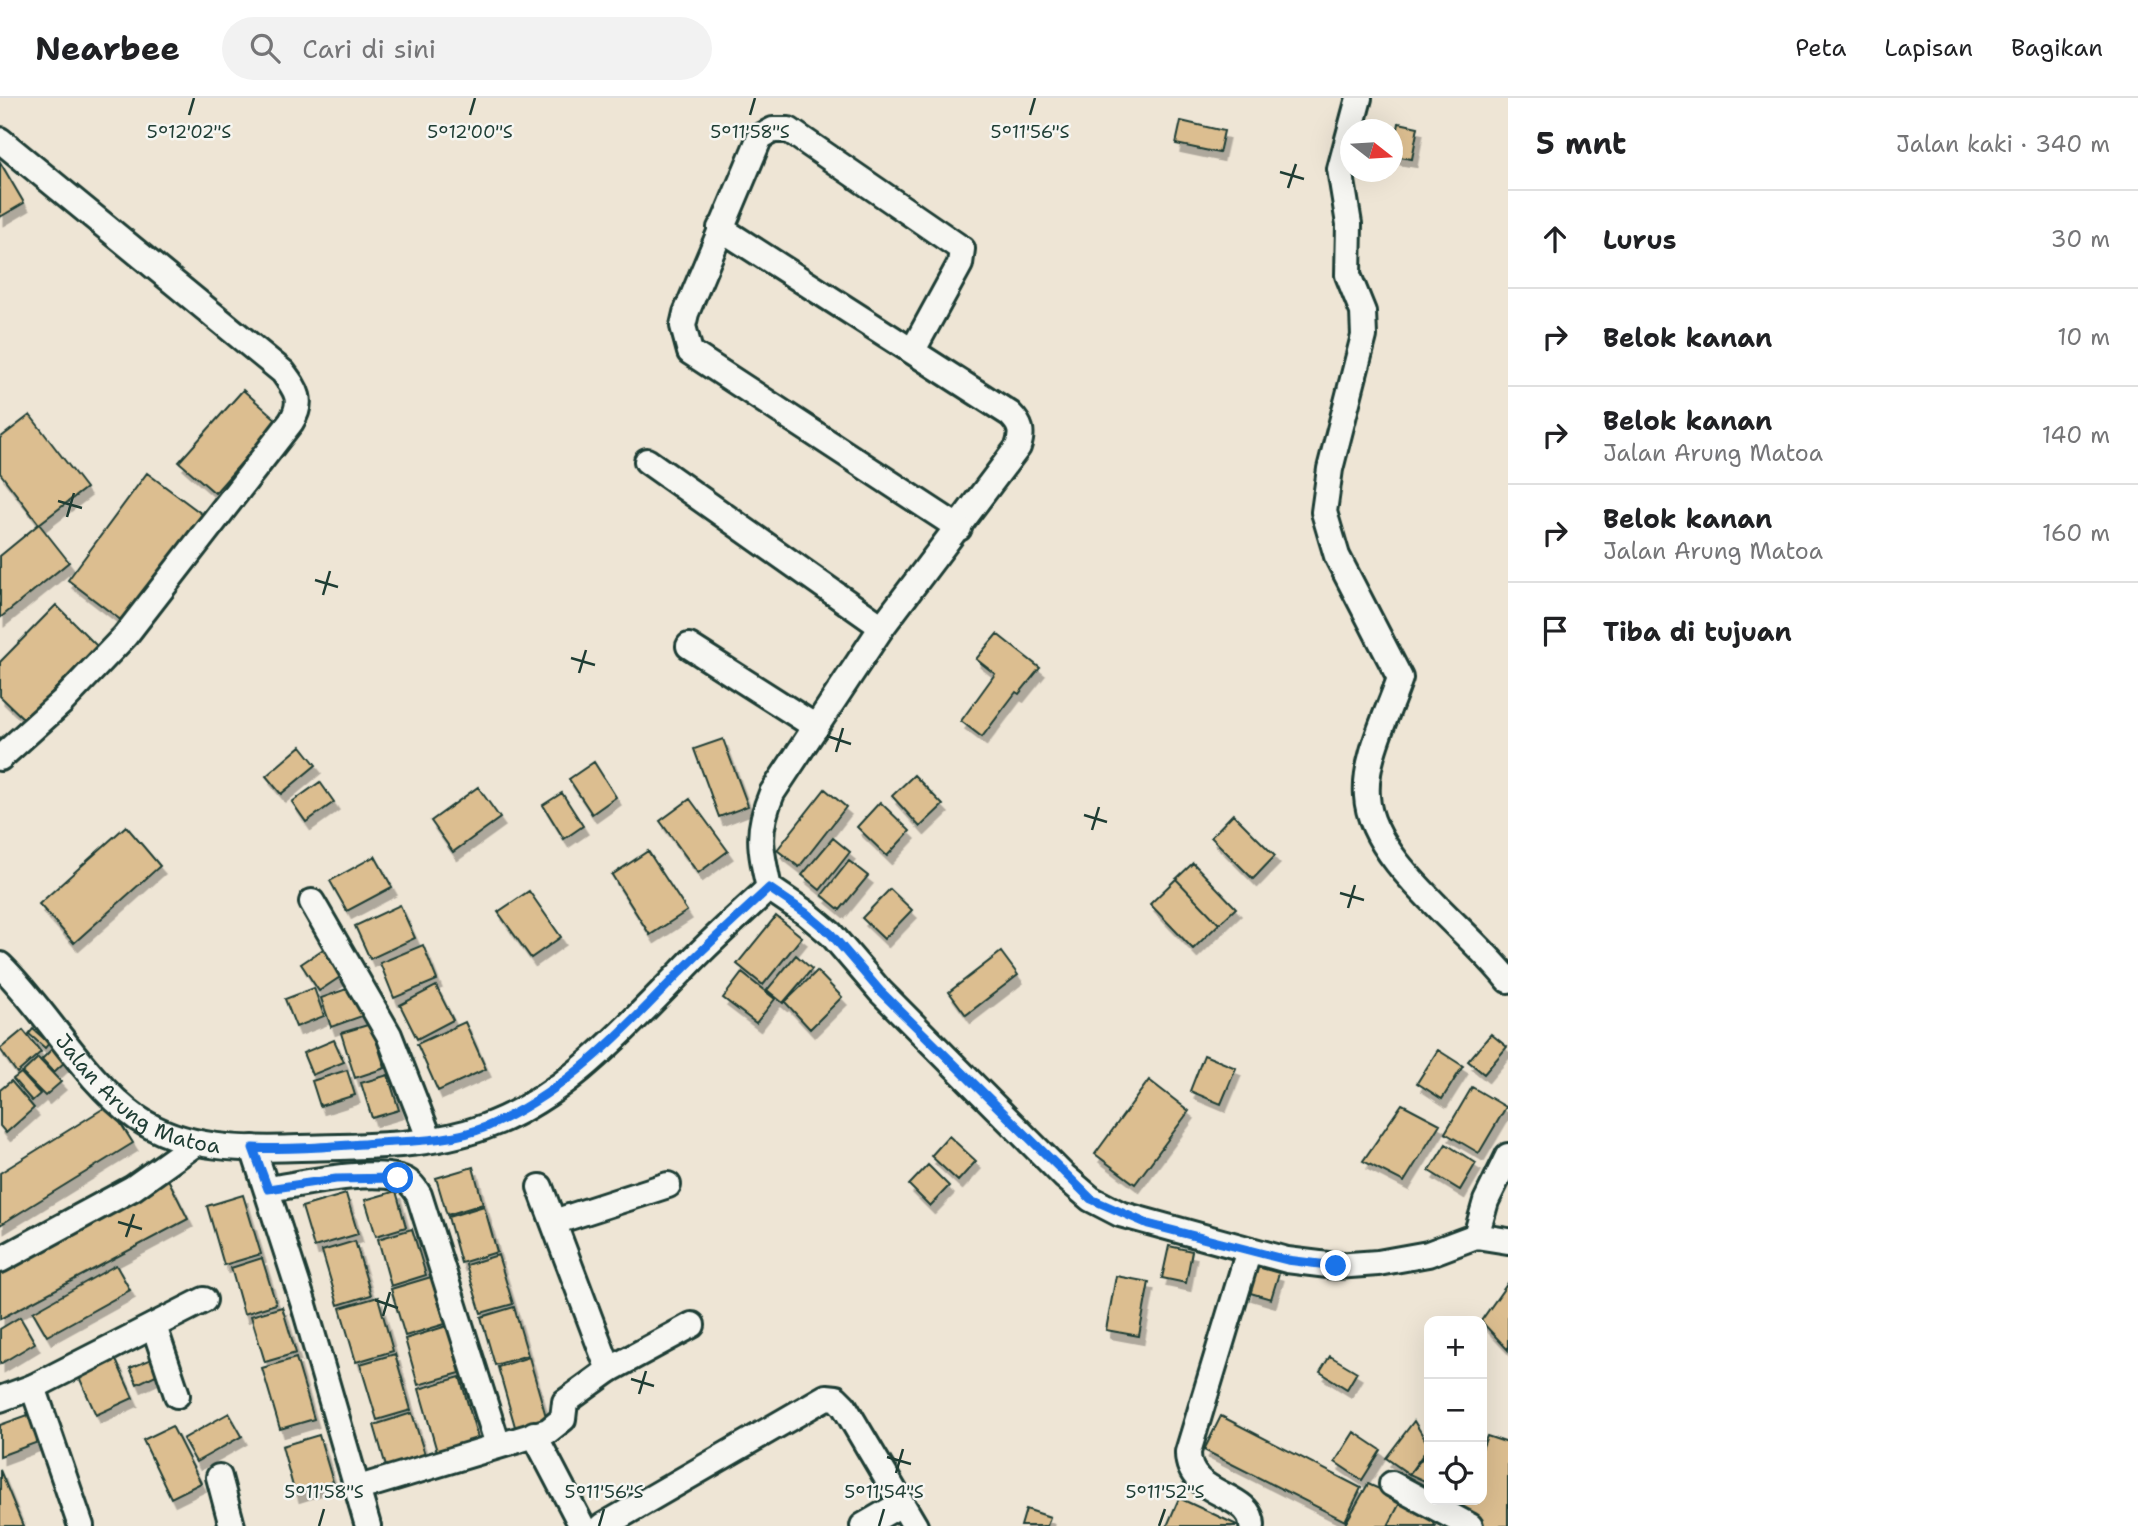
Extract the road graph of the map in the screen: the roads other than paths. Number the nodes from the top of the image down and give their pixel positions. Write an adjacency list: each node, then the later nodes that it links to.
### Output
1 (1359, 98): 14 (street)
2 (0, 140): 10 (street)
3 (720, 228): 4 (street); 4 (street); 6 (street)
4 (913, 350): 6 (street)
5 (647, 461): 7 (street)
6 (959, 528): 7 (street)
7 (882, 627): 9 (street)
8 (689, 646): 9 (street)
9 (816, 727): 11 (street)
10 (0, 758)
11 (769, 888): 15 (street, Jalan Arung Matoa); 25 (street)
12 (312, 902): 15 (street)
13 (0, 965): 16 (street, Jalan Arung Matoa)
14 (1508, 980)
15 (430, 1140): 17 (street, Jalan Arung Matoa)
16 (195, 1143): 17 (street, Jalan Arung Matoa); 26 (street)
17 (253, 1148): 21 (street)
18 (1508, 1156): 23 (street)
19 (668, 1185): 22 (street)
20 (540, 1187): 22 (street)
21 (268, 1189): 35 (street); 38 (street)
22 (554, 1222): 30 (street)
23 (1476, 1236): 24 (street); 25 (street)
24 (1508, 1241)
25 (1249, 1250): 47 (street)
26 (0, 1260)
27 (204, 1300): 29 (street)
28 (692, 1325): 30 (street)
29 (154, 1326): 31 (street); 32 (street)
30 (609, 1370): 34 (street)
31 (33, 1387): 33 (street); 40 (street)
32 (177, 1395)
33 (0, 1399)
34 (534, 1434): 35 (street); 43 (street)
35 (498, 1445): 38 (street)
36 (219, 1477): 41 (street)
37 (1392, 1484): 48 (street)
38 (359, 1488): 42 (street)
39 (901, 1504): 44 (street); 45 (street); 46 (street)
40 (81, 1526)
41 (232, 1526)
42 (368, 1526)
43 (582, 1526)
44 (603, 1526)
45 (863, 1526)
46 (915, 1526)
47 (1252, 1526)
48 (1470, 1526)

